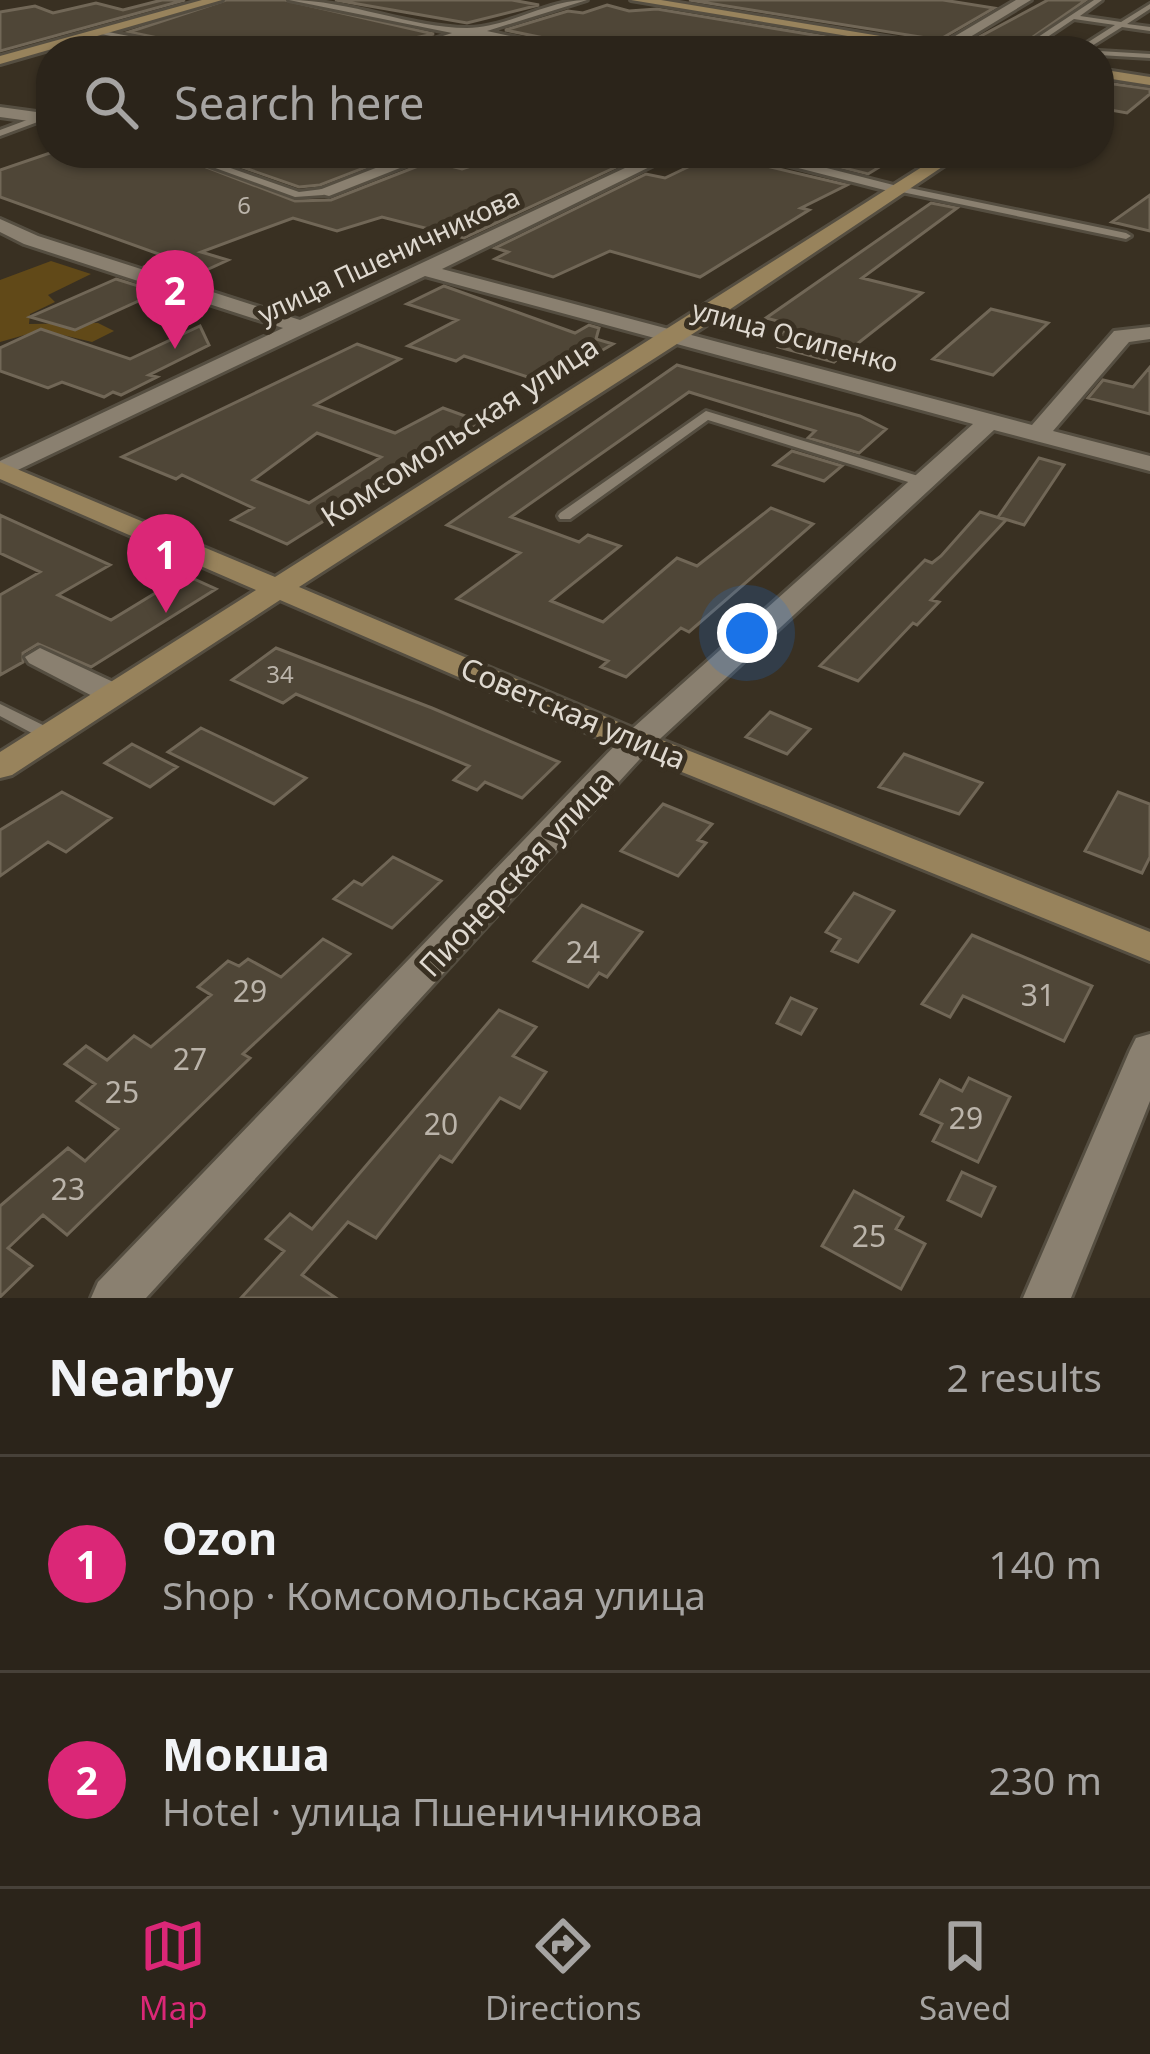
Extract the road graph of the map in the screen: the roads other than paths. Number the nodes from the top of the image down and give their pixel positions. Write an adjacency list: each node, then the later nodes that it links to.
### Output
1 (216, 0): 13 (street)
2 (295, 0): 14 (street)
3 (581, 0): 14 (street)
4 (637, 0): 19 (street)
5 (982, 0): 8 (street)
6 (1099, 0): 10 (lane)
7 (1133, 0): 9 (lane)
8 (1020, 2): 20 (street)
9 (1150, 4): 11 (lane)
10 (1073, 17): 11 (lane); 21 (lane)
11 (1122, 25): 12 (lane); 22 (lane)
12 (1150, 29)
13 (100, 32): 15 (street); 16 (lane)
14 (478, 32): 17 (street); 18 (street)
15 (86, 36)
16 (120, 36)
17 (462, 36)
18 (498, 36)
19 (871, 36)
20 (961, 36)
21 (1044, 36)
22 (1106, 36)
23 (36, 50): 26 (street)
24 (1114, 54): 25 (lane)
25 (1150, 56)
26 (0, 60)
27 (1114, 75): 28 (street)
28 (1150, 81)
29 (0, 112): 31 (street)
30 (36, 119): 31 (street)
31 (32, 120): 32 (lane)
32 (0, 133)
33 (221, 168): 39 (lane)
34 (389, 168): 39 (street)
35 (638, 168): 42 (street, улица Пшеничникова)
36 (811, 168): 38 (street)
37 (932, 168): 38 (street, Комсомольская улица)
38 (900, 189): 41 (lane); 45 (street, Комсомольская улица)
39 (323, 192)
40 (0, 225): 43 (street)
41 (1126, 236)
42 (424, 270): 43 (street, улица Пшеничникова); 45 (street, улица Осипенко)
43 (300, 327): 49 (street, улица Пшеничникова)
44 (1149, 333): 47 (street)
45 (673, 336): 46 (street, улица Осипенко); 52 (street, Комсомольская улица)
46 (990, 421): 47 (street, улица Осипенко); 50 (street, Пионерская улица)
47 (1037, 434): 48 (street, улица Осипенко)
48 (1150, 464)
49 (1, 470): 52 (street, Советская улица)
50 (922, 482): 51 (lane); 57 (street, Пионерская улица)
51 (565, 516)
52 (280, 589): 54 (street, Комсомольская улица); 57 (street, Советская улица)
53 (50, 646): 54 (street)
54 (113, 694): 56 (street, Комсомольская улица)
55 (0, 709): 56 (lane)
56 (49, 735): 58 (street, Комсомольская улица)
57 (637, 742): 59 (street, Советская улица); 61 (street, Пионерская улица)
58 (0, 767)
59 (1150, 947)
60 (1150, 1050): 62 (street)
61 (115, 1298)
62 (1048, 1298)

